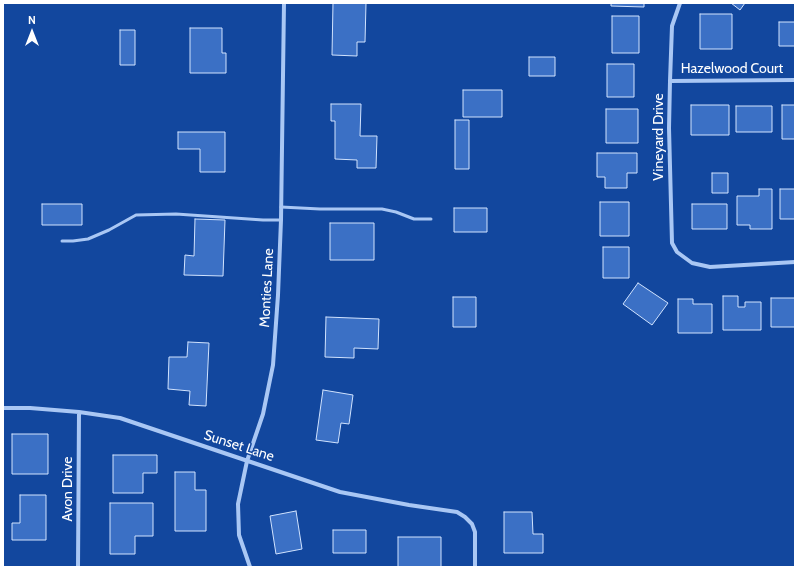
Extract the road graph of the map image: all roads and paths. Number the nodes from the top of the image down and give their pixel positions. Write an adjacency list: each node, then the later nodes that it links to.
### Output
1 (284, 3): 5 (street, Monties Lane)
2 (680, 3): 4 (street, Vineyard Drive)
3 (795, 80): 4 (street, Hazelwood Court)
4 (670, 81): 9 (street, Vineyard Drive)
5 (281, 207): 6 (lane); 7 (street, Monties Lane)
6 (431, 219)
7 (281, 220): 8 (lane); 12 (street, Monties Lane)
8 (62, 241)
9 (795, 262)
10 (3, 408): 11 (street, Sunset Lane)
11 (79, 412): 12 (street, Sunset Lane); 13 (street, Avon Drive)
12 (247, 461): 14 (street, Monties Lane); 15 (street, Sunset Lane)
13 (78, 567)
14 (250, 567)
15 (475, 567)

